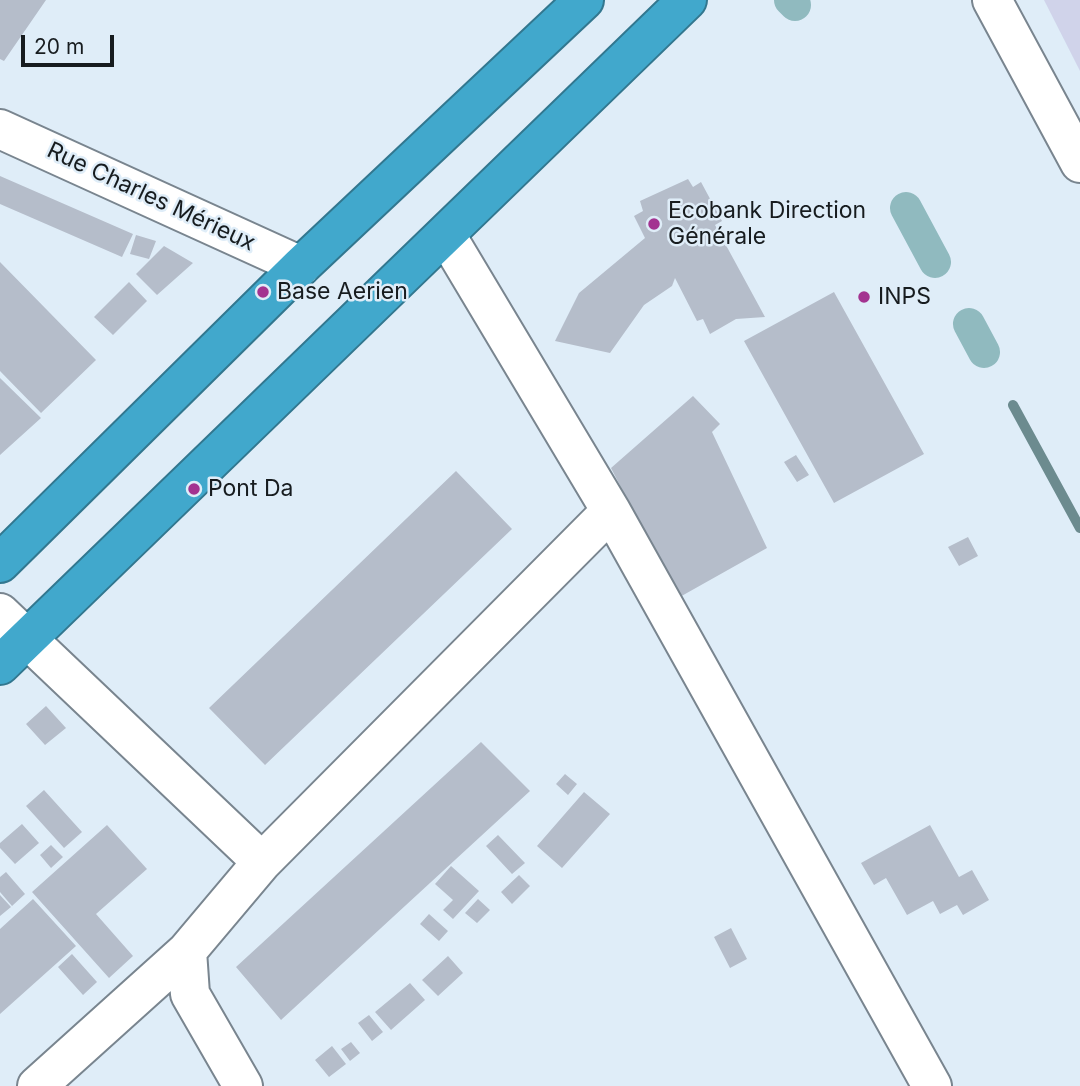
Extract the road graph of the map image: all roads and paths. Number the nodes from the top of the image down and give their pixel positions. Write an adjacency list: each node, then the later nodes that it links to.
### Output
1 (584, 0): 7 (highway)
2 (687, 0): 6 (highway)
3 (992, 0): 5 (street)
4 (0, 129): 7 (street, Rue Charles Mérieux)
5 (1080, 163)
6 (446, 235): 8 (street); 10 (highway)
7 (301, 266): 9 (highway)
8 (611, 511): 11 (street); 15 (street)
9 (0, 563)
10 (9, 640): 11 (street)
11 (262, 862): 12 (street)
12 (187, 951): 13 (street); 14 (street)
13 (37, 1086)
14 (243, 1086)
15 (932, 1086)

